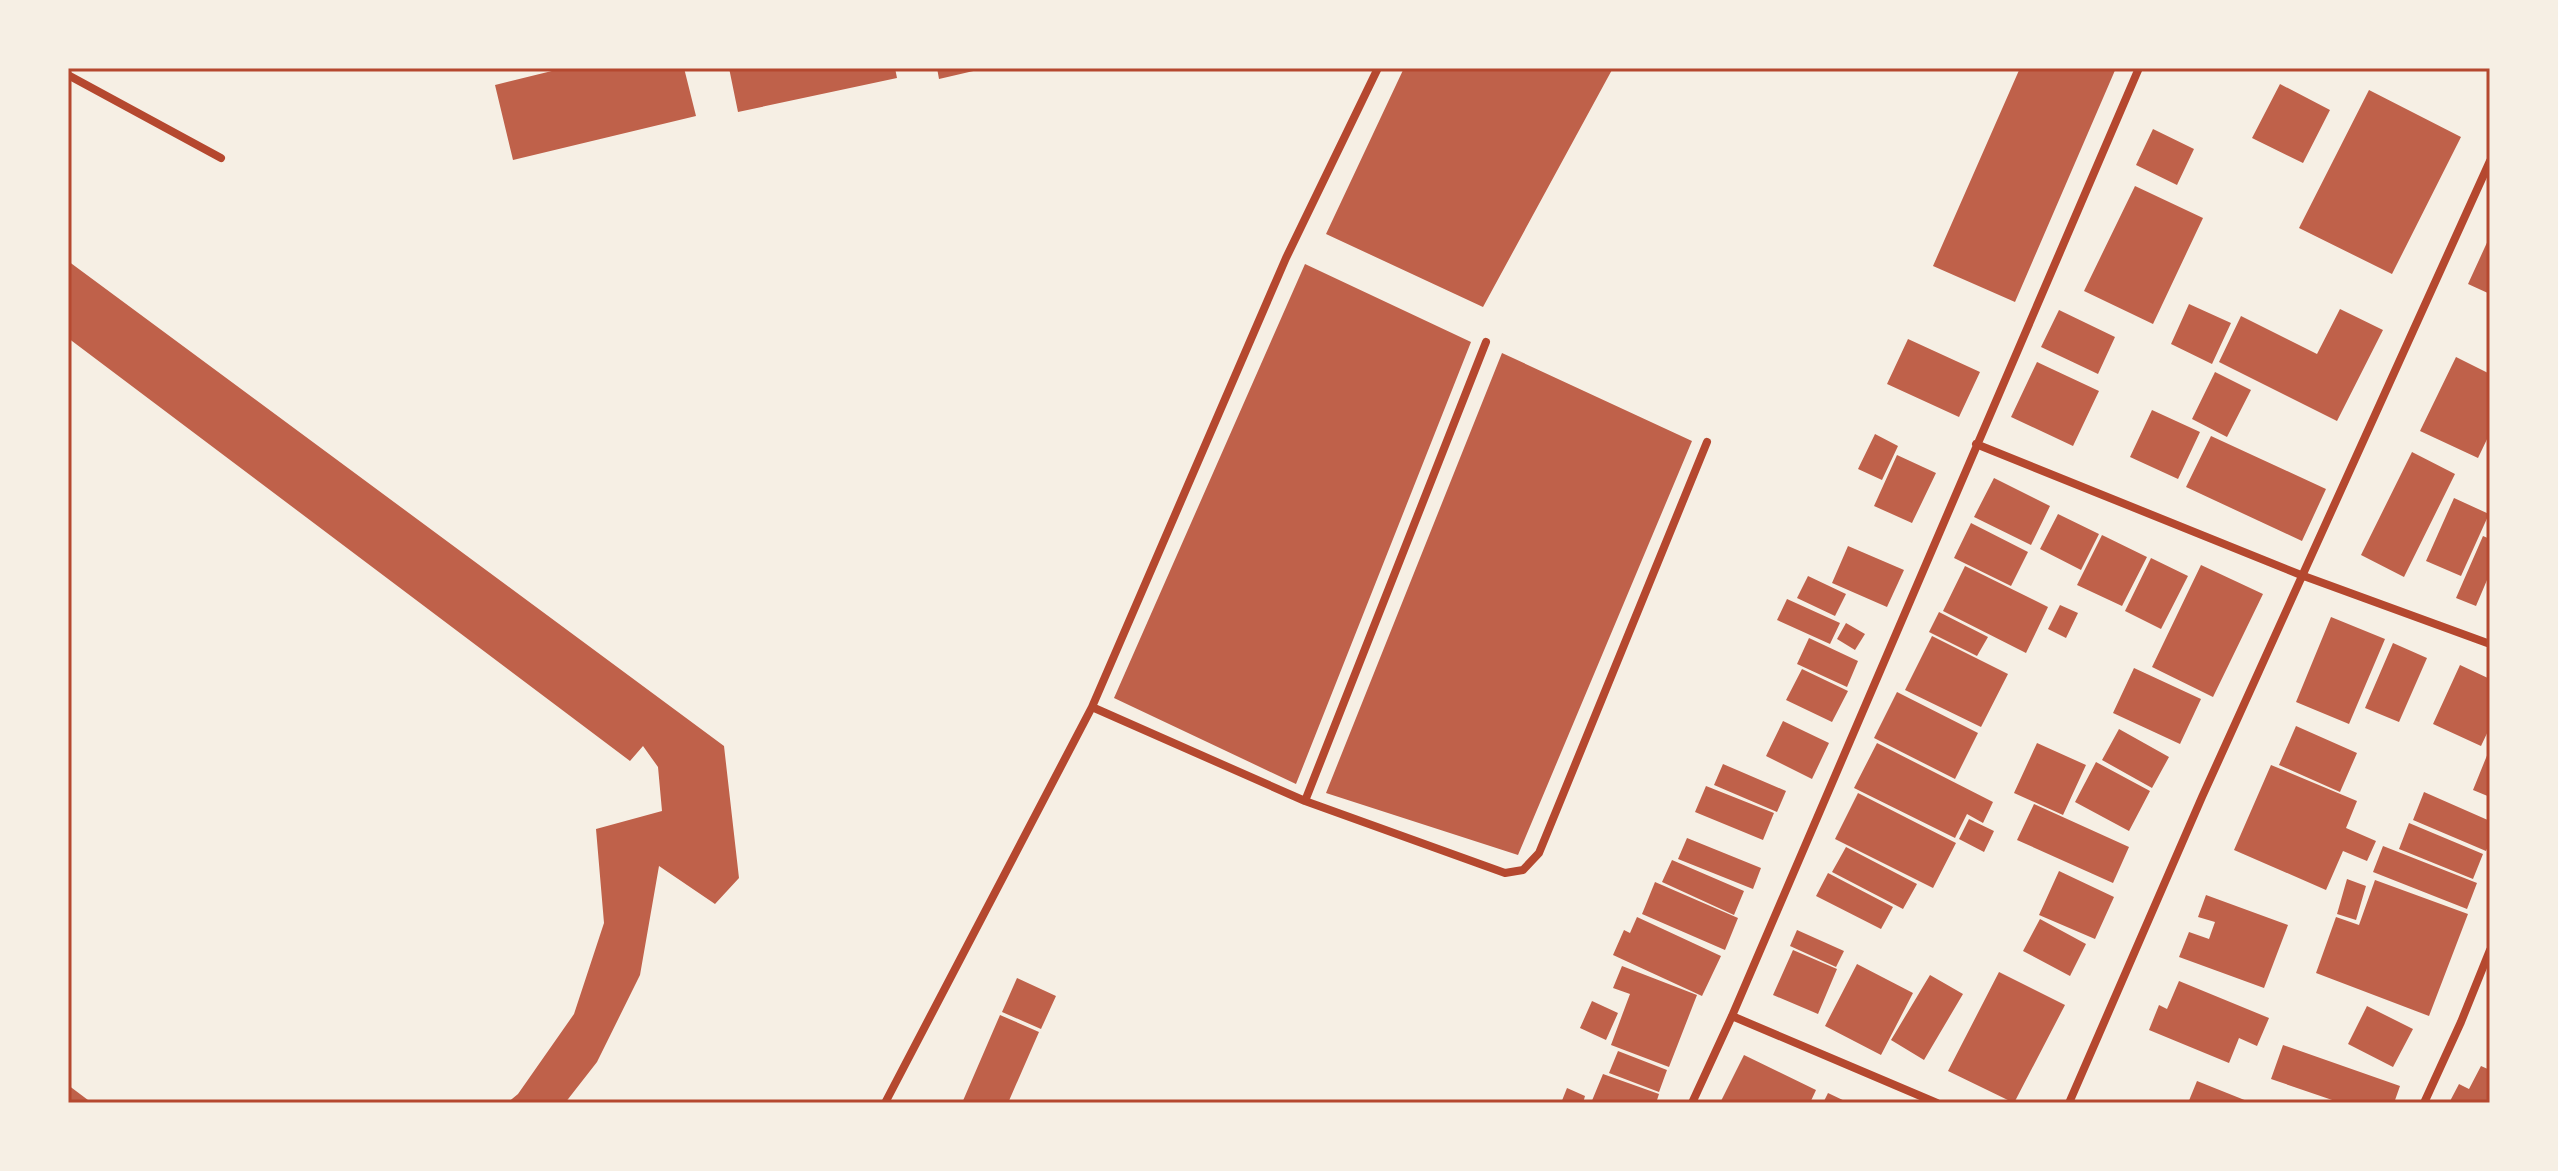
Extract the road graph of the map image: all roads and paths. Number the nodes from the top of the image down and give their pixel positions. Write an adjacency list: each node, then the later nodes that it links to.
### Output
1 (1378, 68): 11 (street)
2 (2139, 68): 8 (street)
3 (68, 75): 4 (street)
4 (221, 158)
5 (2490, 161): 9 (street)
6 (1486, 342): 12 (street)
7 (1707, 442): 12 (street)
8 (1976, 444): 9 (street); 14 (street)
9 (2301, 575): 10 (street); 18 (street)
10 (2490, 644)
11 (1092, 707): 12 (street); 15 (street)
12 (1305, 801)
13 (2490, 950): 19 (street)
14 (1732, 1016): 16 (street); 17 (street)
15 (885, 1103)
16 (1692, 1103)
17 (1937, 1103)
18 (2069, 1103)
19 (2424, 1103)

